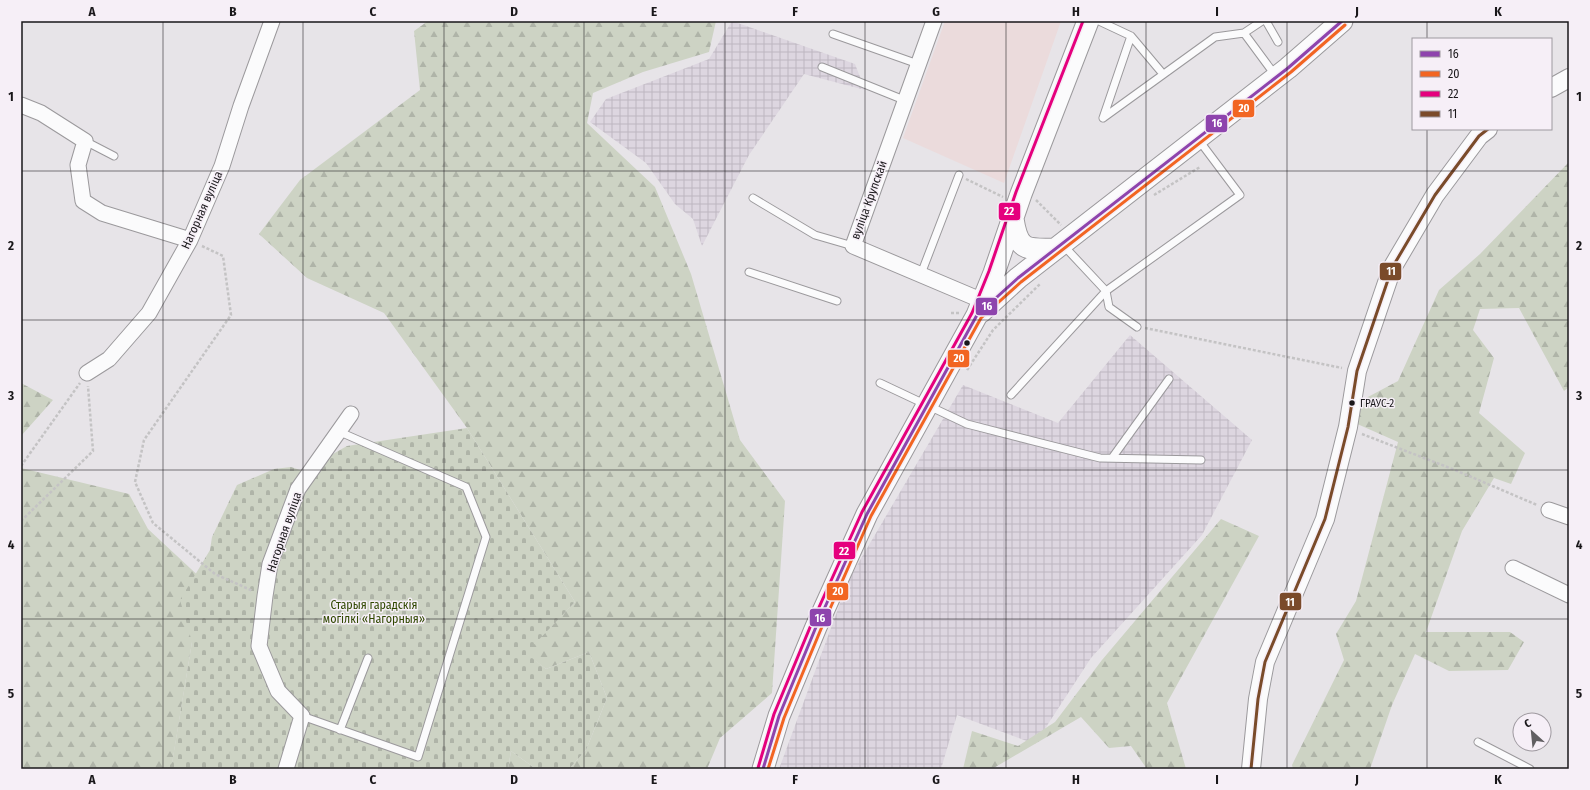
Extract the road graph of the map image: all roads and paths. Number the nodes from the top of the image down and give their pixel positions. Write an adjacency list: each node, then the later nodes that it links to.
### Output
1 (272, 21): 30 (street, Нагорная вуліца)
2 (934, 21): 12 (street, вуліца Крупскай)
3 (1088, 21): 26 (main road)
4 (1099, 21): 10 (lane)
5 (1262, 21): 8 (lane)
6 (1266, 21): 11 (lane)
7 (1334, 24): 15 (main road)
8 (1244, 33): 14 (lane); 15 (lane)
9 (833, 34): 12 (lane)
10 (1130, 36): 14 (lane); 14 (lane)
11 (1278, 42)
12 (918, 64): 18 (street, вуліца Крупскай)
13 (822, 67): 18 (lane)
14 (1163, 74)
15 (1276, 77): 21 (main road)
16 (1569, 78): 17 (street)
17 (1552, 87)
18 (904, 100): 32 (street, вуліца Крупскай)
19 (21, 104): 22 (street)
20 (1487, 130): 40 (street)
21 (1198, 138): 31 (main road); 36 (lane)
22 (85, 140): 23 (lane); 30 (street)
23 (114, 156)
24 (1200, 167): 28 (path)
25 (958, 175): 26 (path); 34 (lane)
26 (1014, 196): 29 (main road); 31 (path)
27 (753, 198): 32 (lane)
28 (1148, 199)
29 (1013, 219): 31 (main road); 38 (main road)
30 (190, 240): 41 (street, Нагорная вуліца); 58 (path)
31 (1063, 243): 36 (lane); 38 (main road)
32 (853, 246): 34 (street, вуліца Крупскай)
33 (749, 272): 37 (lane)
34 (921, 274): 38 (street, вуліца Крупскай)
35 (1043, 281): 42 (path)
36 (1106, 292): 39 (lane); 45 (lane)
37 (837, 301)
38 (980, 308): 46 (main road)
39 (1137, 327): 40 (path)
40 (1357, 371): 48 (street)
41 (87, 373): 52 (path); 55 (path)
42 (965, 374)
43 (1169, 379): 50 (lane)
44 (880, 383): 46 (lane)
45 (1011, 396)
46 (927, 406): 50 (lane); 64 (main road)
47 (351, 414): 49 (street, Нагорная вуліца)
48 (1348, 427): 53 (path); 65 (street)
49 (340, 432): 58 (street, Нагорная вуліца); 61 (lane)
50 (1112, 458): 51 (lane)
51 (1201, 460)
52 (21, 466)
53 (1549, 510): 54 (street)
54 (1569, 517)
55 (21, 521)
56 (1513, 568): 57 (street)
57 (1569, 595)
58 (265, 596): 60 (street, Нагорная вуліца)
59 (368, 658): 61 (lane)
60 (302, 716): 61 (lane); 63 (street)
61 (340, 730)
62 (1478, 742): 66 (lane)
63 (286, 769)
64 (764, 769)
65 (1251, 769)
66 (1530, 769)

